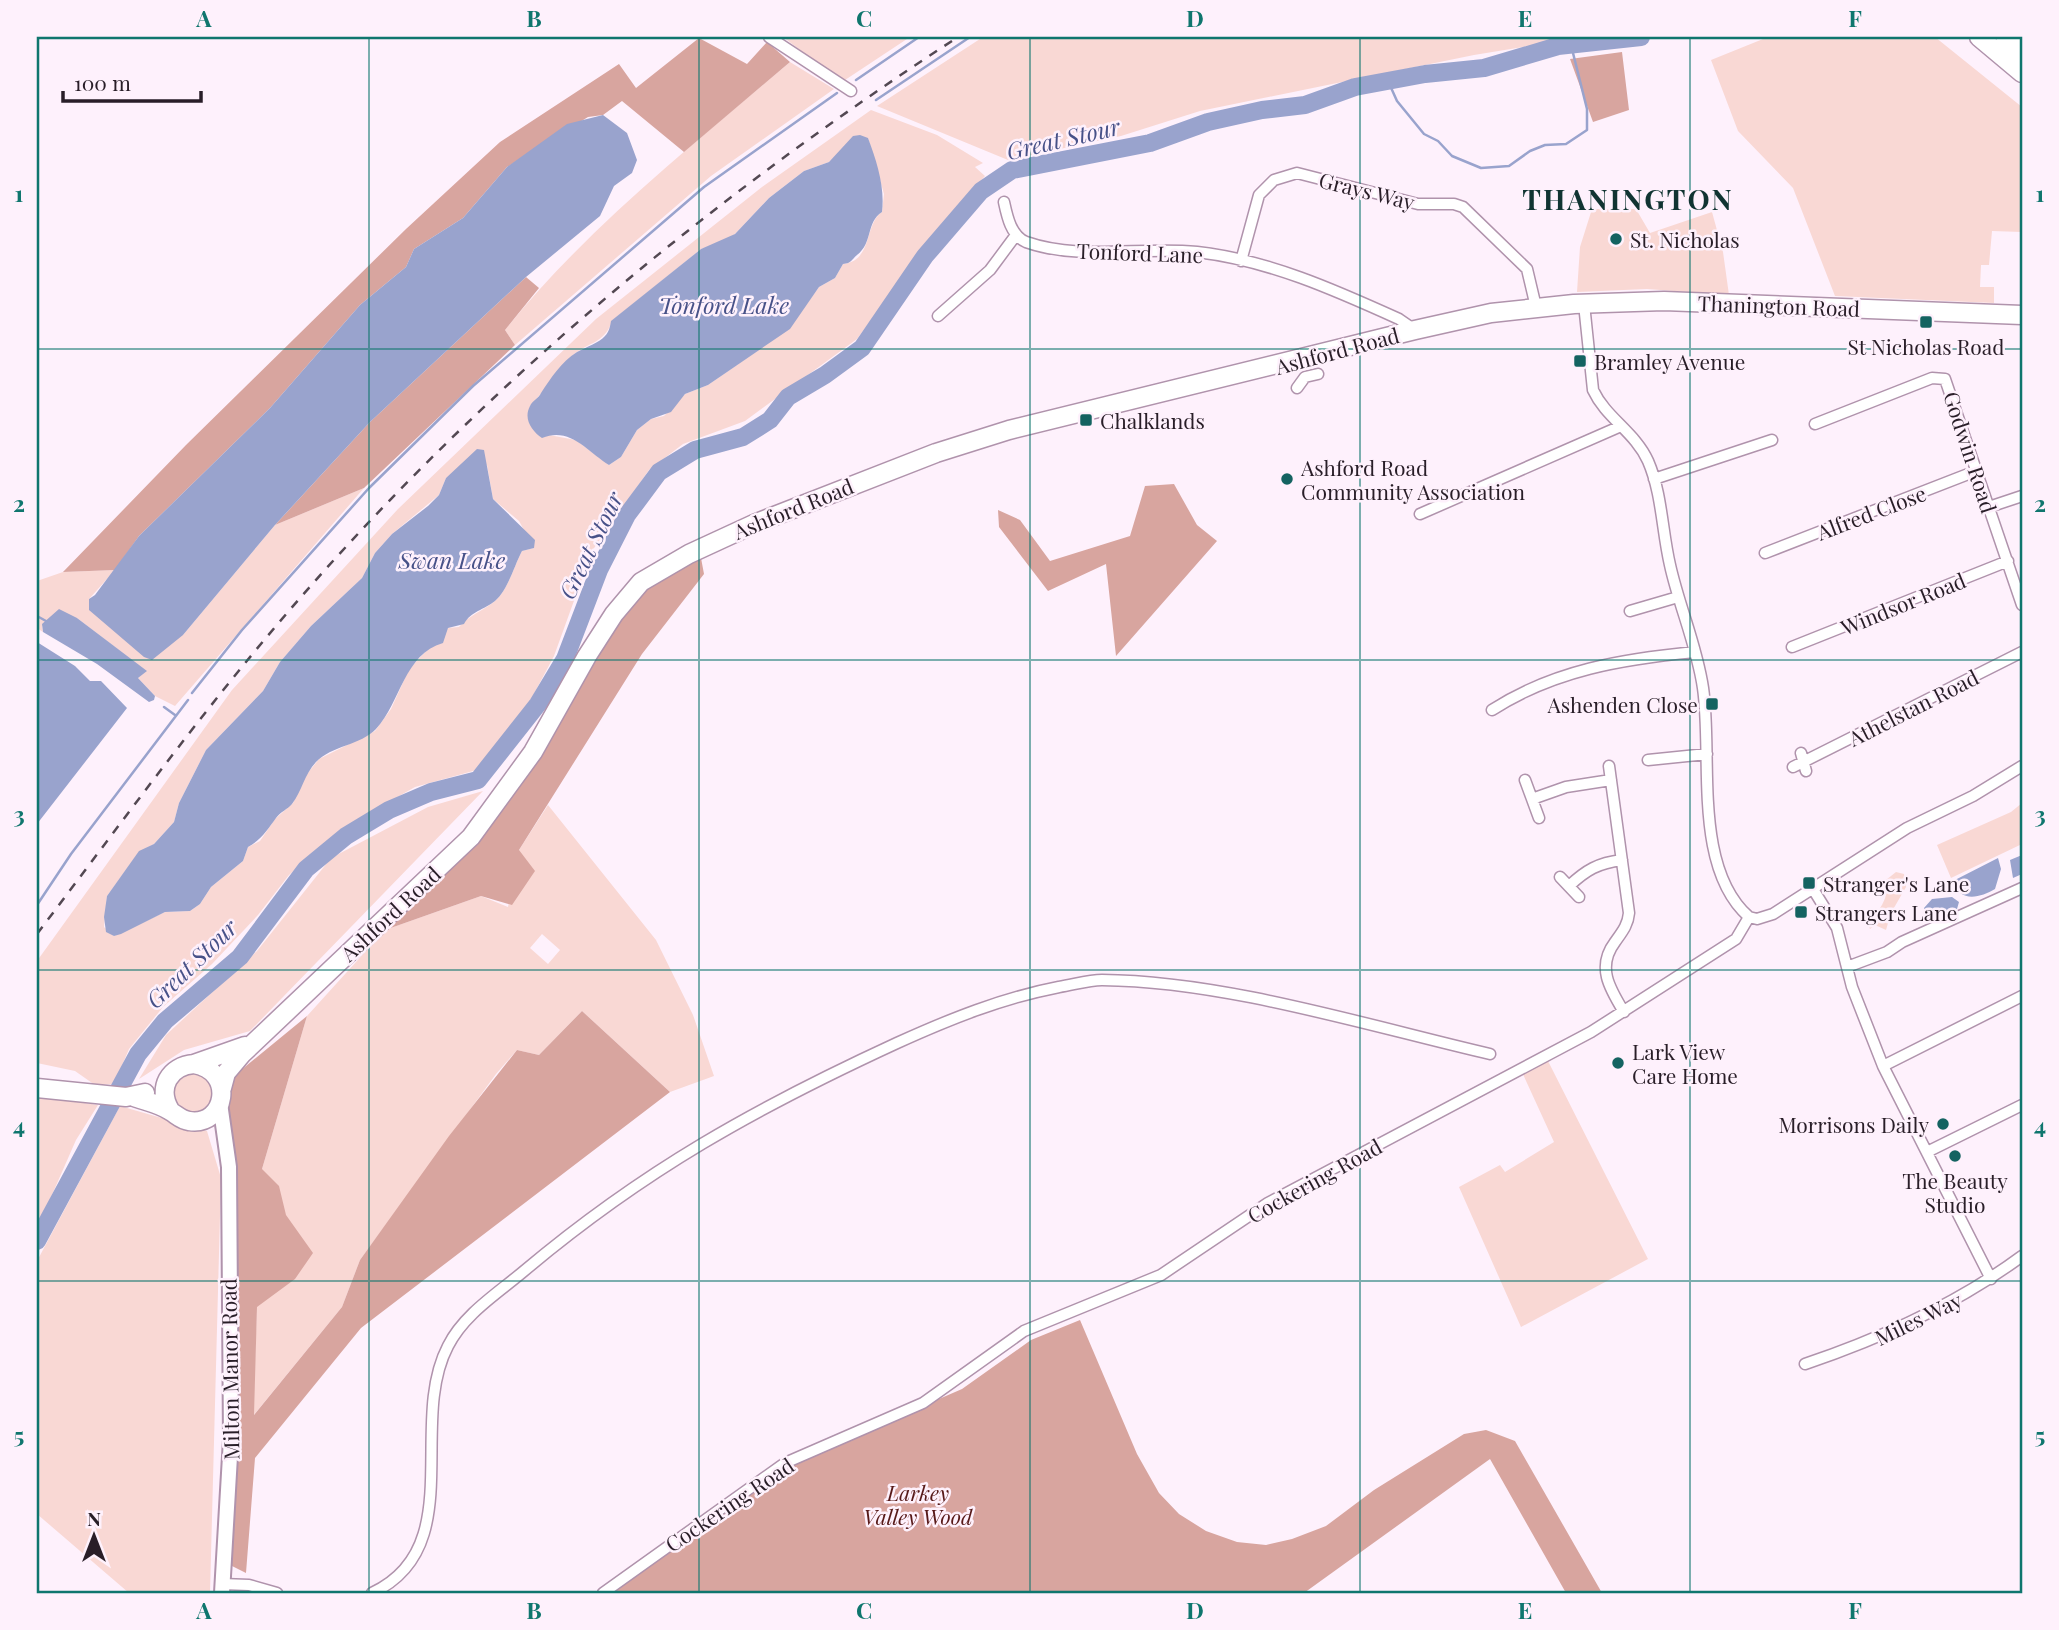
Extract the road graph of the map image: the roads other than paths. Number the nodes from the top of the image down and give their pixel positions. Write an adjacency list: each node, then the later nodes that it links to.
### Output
1 (769, 37): 6 (street)
2 (1979, 37): 4 (highway)
3 (2005, 37): 4 (highway)
4 (2015, 56): 5 (highway)
5 (2022, 74)
6 (851, 91)
7 (1004, 202): 8 (street)
8 (1016, 235): 9 (street, Tonford Lane); 13 (street)
9 (1241, 261): 11 (street, Grays Way); 14 (street, Tonford Lane)
10 (1584, 304): 11 (highway, Thanington Road); 12 (highway, Thanington Road); 20 (street)
11 (1536, 307): 14 (highway, Ashford Road)
12 (2022, 315)
13 (938, 316)
14 (1415, 330): 55 (highway, Ashford Road)
15 (1318, 374): 16 (street)
16 (1297, 388)
17 (1824, 408): 18 (street)
18 (1829, 419): 19 (street, Godwin Road); 22 (street, Godwin Road)
19 (1815, 424)
20 (1621, 426): 23 (street); 26 (street)
21 (1772, 440): 23 (street)
22 (1976, 471): 25 (street, Godwin Road); 27 (street, Alfred Close)
23 (1654, 479): 29 (street)
24 (2022, 496): 25 (street)
25 (1989, 508): 28 (street, Godwin Road)
26 (1420, 514)
27 (1765, 553)
28 (2008, 561): 30 (street, Godwin Road); 32 (street, Windsor Road)
29 (1678, 597): 31 (street); 33 (street)
30 (2022, 605)
31 (1630, 611)
32 (1797, 645)
33 (1695, 652): 35 (street); 36 (street)
34 (2022, 652): 40 (street, Athelstan Road)
35 (1492, 710)
36 (1707, 754): 37 (street); 51 (street)
37 (1648, 760)
38 (1609, 766): 42 (street)
39 (2022, 766): 49 (street)
40 (1793, 767)
41 (1525, 780): 43 (street)
42 (1611, 780): 43 (street); 45 (street)
43 (1532, 799): 44 (street)
44 (1539, 818)
45 (1622, 860): 47 (street); 54 (street)
46 (1560, 877): 47 (street)
47 (1569, 886): 50 (street)
48 (2022, 888): 52 (street)
49 (1813, 889): 51 (street); 52 (street)
50 (1579, 897)
51 (1749, 917): 54 (street, Cockering Road)
52 (1847, 967): 58 (street)
53 (2022, 996): 58 (street)
54 (1624, 1012): 74 (street, Cockering Road)
55 (257, 1039): 57 (highway, Ashford Road); 61 (highway, Ashford Road)
56 (1490, 1054): 73 (street)
57 (194, 1064): 59 (highway); 61 (highway)
58 (1883, 1066): 67 (street)
59 (166, 1081): 62 (highway); 64 (highway)
60 (37, 1088): 62 (highway)
61 (221, 1096): 65 (highway); 66 (street, Milton Manor Road)
62 (130, 1097): 64 (highway)
63 (2022, 1105): 67 (street)
64 (170, 1110): 65 (highway)
65 (201, 1121): 66 (street)
66 (226, 1144): 71 (street, Milton Manor Road)
67 (1927, 1152): 69 (street)
68 (2022, 1256): 69 (street, Miles Way)
69 (1991, 1279): 70 (street, Miles Way)
70 (1805, 1364)
71 (222, 1589): 72 (street)
72 (277, 1593)
73 (372, 1593)
74 (603, 1593)

